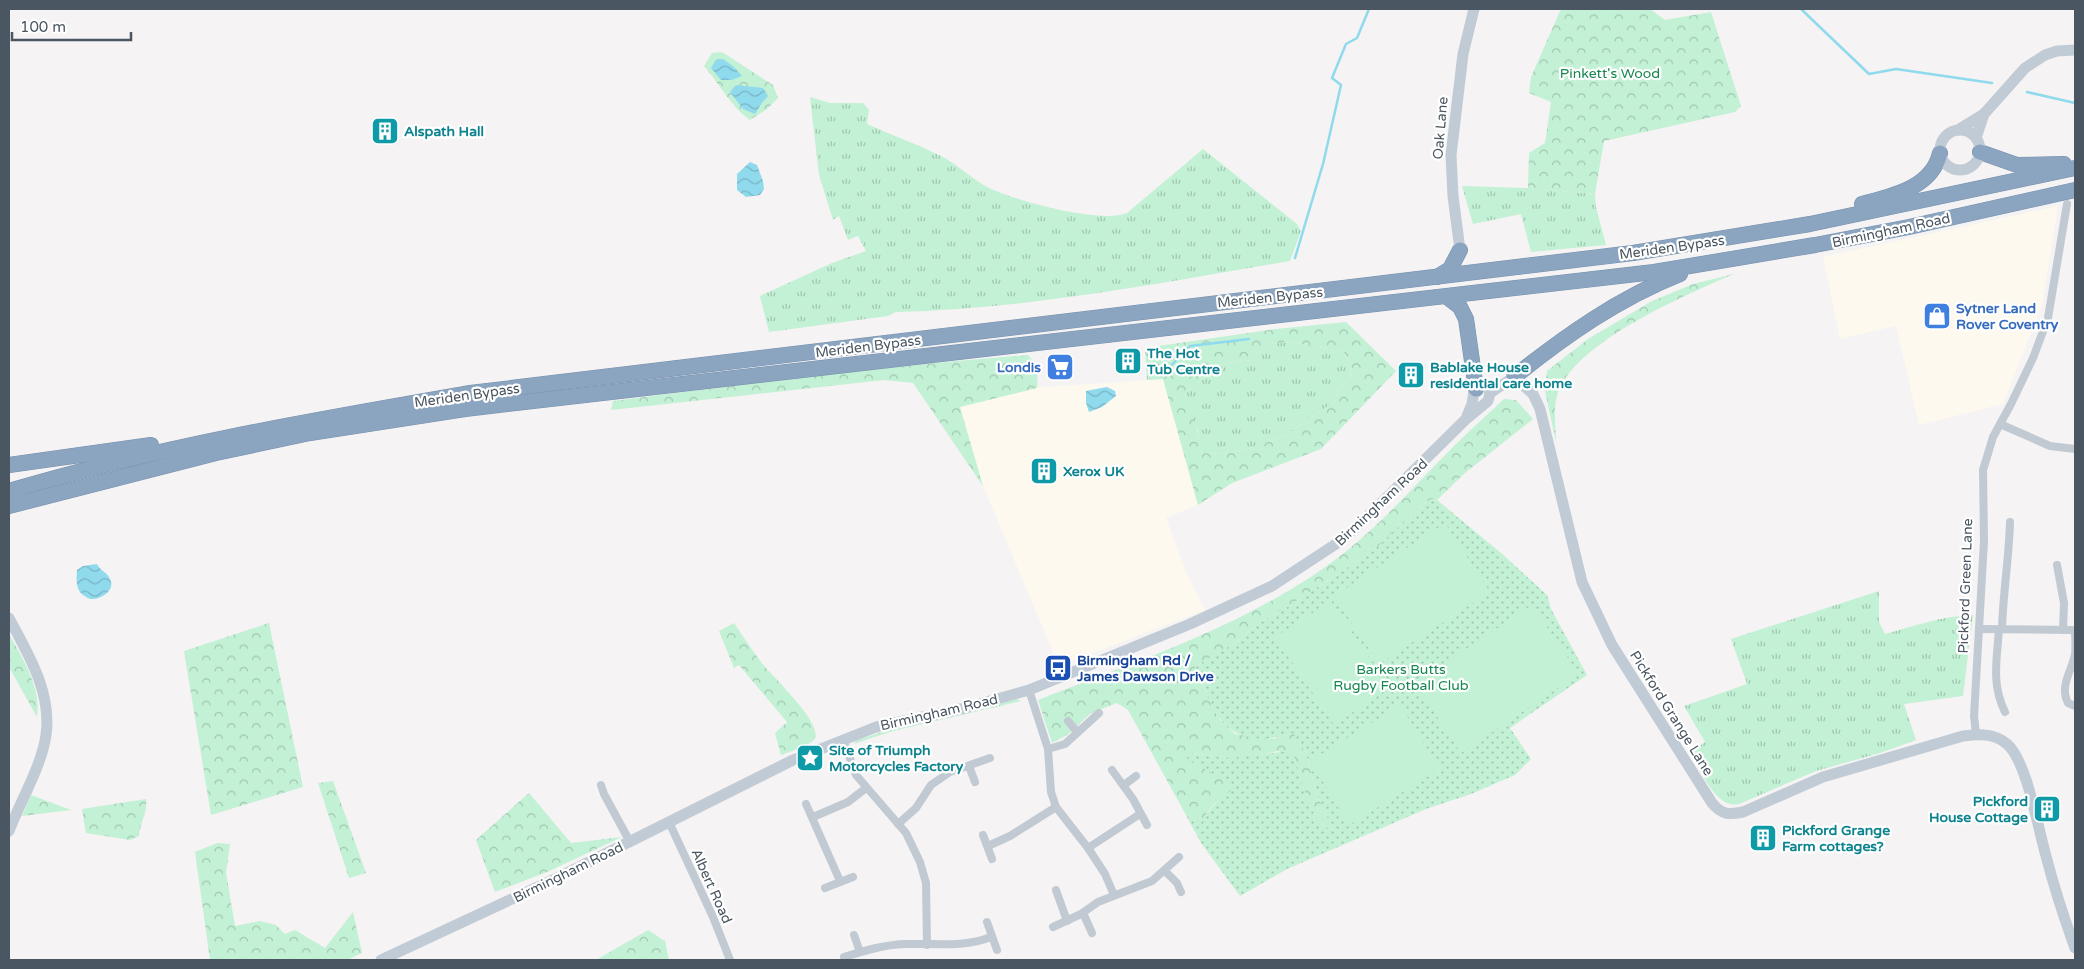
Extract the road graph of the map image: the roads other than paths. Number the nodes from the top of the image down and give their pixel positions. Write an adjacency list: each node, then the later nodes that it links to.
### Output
1 (1474, 9): 13 (street, Oak Lane)
2 (2075, 50): 3 (street)
3 (1984, 114): 4 (street); 5 (street)
4 (1958, 130): 5 (street); 6 (street)
5 (1978, 145): 6 (street); 7 (highway)
6 (1940, 153): 11 (highway)
7 (2075, 163)
8 (2075, 168): 11 (highway, Birmingham Road)
9 (2075, 190): 14 (highway, Birmingham Road)
10 (2067, 204): 20 (street, Pickford Green Lane)
11 (1754, 234): 12 (highway, Birmingham Road)
12 (1735, 237): 15 (highway, Meriden Bypass)
13 (1460, 250): 15 (highway); 16 (highway)
14 (1705, 265): 17 (highway, Meriden Bypass); 18 (highway)
15 (1479, 272): 16 (highway, Meriden Bypass)
16 (1437, 277): 21 (highway, Meriden Bypass)
17 (1446, 297): 19 (highway); 25 (highway, Meriden Bypass)
18 (1514, 377): 19 (street, Birmingham Road); 39 (street, Pickford Grange Lane)
19 (1481, 396): 33 (street, Birmingham Road)
20 (2000, 424): 22 (street); 29 (street, Pickford Green Lane)
21 (184, 446): 23 (highway); 24 (highway, Meriden Bypass)
22 (2075, 449)
23 (9, 465)
24 (9, 490)
25 (9, 506)
26 (2010, 522): 30 (street)
27 (2057, 565): 31 (street)
28 (9, 618): 57 (street)
29 (1980, 628): 30 (street); 39 (street, Pickford Green Lane)
30 (2001, 629): 31 (street); 35 (street)
31 (2063, 630): 32 (street)
32 (2075, 630): 34 (street)
33 (1029, 690): 40 (street, Birmingham Road); 41 (street)
34 (2075, 706)
35 (2005, 712)
36 (1099, 713): 38 (street)
37 (1068, 721): 38 (street)
38 (1077, 732): 41 (street)
39 (1976, 734): 79 (street)
40 (843, 739): 49 (street); 54 (street, Birmingham Road)
41 (1048, 749): 51 (street)
42 (990, 758): 43 (street)
43 (969, 766): 46 (street); 55 (street)
44 (1112, 770): 48 (street)
45 (1136, 776): 48 (street)
46 (975, 782)
47 (602, 784): 59 (street)
48 (1124, 785): 52 (street)
49 (866, 788): 53 (street); 55 (street)
50 (806, 804): 53 (street)
51 (1056, 808): 60 (street); 61 (street)
52 (1140, 814): 56 (street); 61 (street)
53 (813, 817): 66 (street)
54 (669, 822): 59 (street, Birmingham Road); 84 (street, Albert Road)
55 (898, 824): 78 (street)
56 (1147, 825)
57 (9, 831)
58 (983, 835): 60 (street)
59 (630, 842): 83 (street, Birmingham Road)
60 (988, 846): 63 (street)
61 (1088, 848): 70 (street)
62 (1179, 857): 64 (street)
63 (992, 859)
64 (1165, 871): 69 (street); 70 (street)
65 (853, 877): 66 (street)
66 (840, 881): 67 (street)
67 (825, 888)
68 (1056, 890): 72 (street)
69 (1181, 892)
70 (1114, 895): 71 (street)
71 (1083, 912): 72 (street); 75 (street)
72 (1067, 921): 74 (street)
73 (987, 922): 77 (street)
74 (1053, 928)
75 (1092, 933)
76 (854, 935): 81 (street)
77 (991, 937): 78 (street); 80 (street)
78 (927, 945): 81 (street)
79 (2075, 948)
80 (997, 950)
81 (860, 952): 82 (street)
82 (844, 957)
83 (381, 960)
84 (730, 960)

